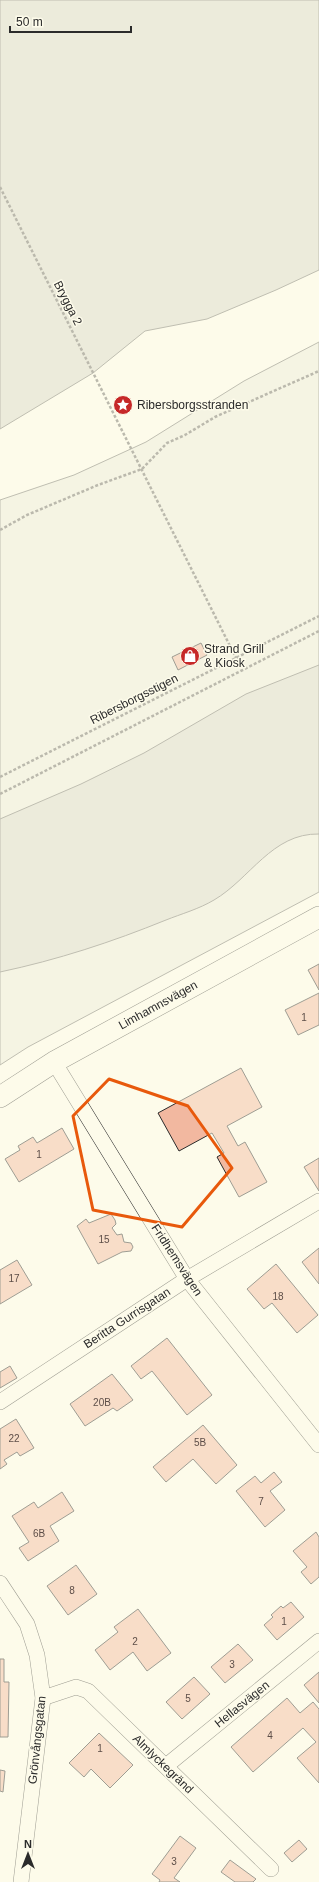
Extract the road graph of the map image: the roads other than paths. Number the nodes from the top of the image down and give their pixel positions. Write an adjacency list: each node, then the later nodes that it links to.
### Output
1 (319, 917): 2 (main road, Limhamnsvägen)
2 (54, 1062): 3 (main road, Limhamnsvägen); 5 (street, Fridhemsvägen)
3 (0, 1097)
4 (319, 1201): 5 (street, Beritta Gurrisgatan)
5 (187, 1279): 6 (street, Beritta Gurrisgatan); 7 (street, Fridhemsvägen)
6 (0, 1402)
7 (319, 1445)
8 (0, 1583): 10 (street, Grönvångsgatan)
9 (319, 1641): 11 (street, Hellasvägen)
10 (43, 1698): 11 (street, Almlyckegränd); 13 (street, Grönvångsgatan)
11 (166, 1766): 12 (street, Almlyckegränd)
12 (271, 1870)
13 (21, 1882)

